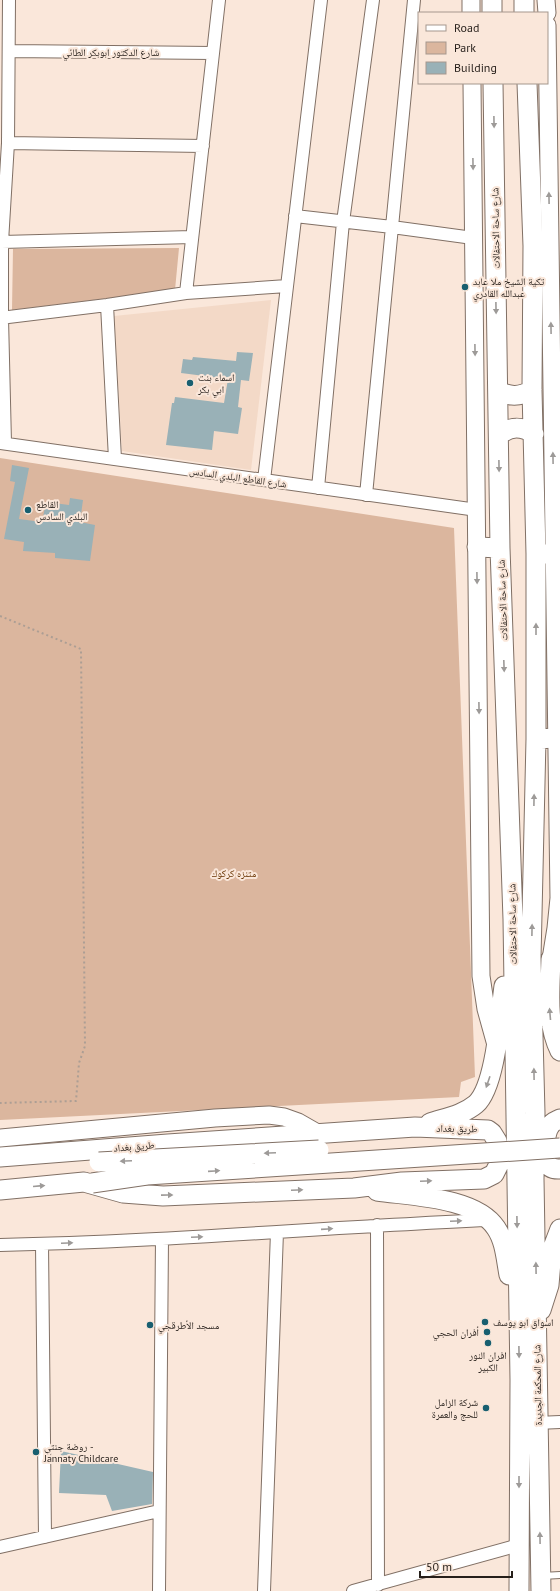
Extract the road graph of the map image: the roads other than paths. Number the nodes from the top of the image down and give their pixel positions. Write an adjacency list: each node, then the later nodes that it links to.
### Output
1 (9, 0): 14 (street)
2 (219, 0): 15 (street)
3 (322, 0): 23 (street)
4 (373, 0): 24 (street)
5 (414, 0): 25 (street)
6 (471, 0): 10 (main road)
7 (492, 0): 11 (main road)
8 (524, 0): 12 (main road)
9 (546, 0): 13 (main road)
10 (471, 12)
11 (492, 12)
12 (524, 12)
13 (547, 12)
14 (9, 51): 15 (street, شارع الدكتور ابوبكر الطائي); 20 (street)
15 (213, 52): 21 (street)
16 (548, 54): 22 (main road)
17 (472, 84): 28 (main road, one-way to 28)
18 (493, 84): 35 (main road, شارع ساحة الاحتفالات, one-way to 35)
19 (527, 84): 34 (main road, شارع ساحة الاحتفالات)
20 (8, 143): 21 (street); 29 (street)
21 (203, 146): 27 (street)
22 (555, 179): 26 (main road, one-way to 22)
23 (295, 216): 24 (street); 30 (street)
24 (343, 222): 25 (street); 42 (street)
25 (392, 227): 28 (street); 43 (street)
26 (555, 236): 36 (main road, one-way to 26)
27 (192, 237): 29 (street); 31 (street)
28 (473, 238): 44 (main road, one-way to 44)
29 (2, 242): 33 (street)
30 (287, 286): 31 (street); 41 (street)
31 (186, 293): 32 (street)
32 (107, 306): 33 (street); 40 (street)
33 (1, 318): 39 (street)
34 (532, 390): 35 (main road); 37 (main road, شارع ساحة الاحتفالات)
35 (498, 391): 38 (main road, شارع ساحة الاحتفالات)
36 (556, 427): 47 (main road, one-way to 36)
37 (534, 434): 38 (main road); 47 (main road, شارع ساحة الاحتفالات)
38 (499, 435): 46 (main road, شارع ساحة الاحتفالات, one-way to 46)
39 (2, 443): 40 (street, شارع القاطع البلدي السادس)
40 (115, 459): 41 (street, شارع القاطع البلدي السادس)
41 (264, 480): 42 (street, شارع القاطع البلدي السادس)
42 (318, 488): 43 (street, شارع القاطع البلدي السادس)
43 (366, 495): 44 (street, شارع القاطع البلدي السادس)
44 (477, 510): 45 (main road)
45 (477, 547): 46 (main road); 55 (main road, one-way to 55)
46 (500, 548): 52 (main road, شارع ساحة الاحتفالات, one-way to 52)
47 (545, 554): 48 (main road); 49 (main road, شارع ساحة الاحتفالات, one-way to 47)
48 (556, 738): 49 (main road); 50 (main road)
49 (536, 739): 53 (main road, شارع ساحة الاحتفالات, one-way to 49)
50 (558, 771): 51 (main road)
51 (559, 898): 54 (main road)
52 (513, 919): 55 (main road); 68 (main road, شارع ساحة الاحتفالات)
53 (531, 958): 54 (street); 66 (main road, شارع ساحة الاحتفالات, one-way to 53)
54 (555, 959): 56 (main road, one-way to 54)
55 (496, 1045): 58 (main road, one-way to 58)
56 (560, 1051)
57 (560, 1119): 65 (main road)
58 (415, 1127): 59 (main road, طريق بغداد); 69 (main road, طريق بغداد, one-way to 58)
59 (319, 1134): 61 (main road); 63 (main road, طريق بغداد)
60 (560, 1135): 63 (main road, one-way to 63, bridge)
61 (0, 1138)
62 (560, 1148): 67 (main road, one-way to 62, bridge)
63 (42, 1154): 64 (main road, طريق بغداد)
64 (0, 1157)
65 (560, 1169)
66 (534, 1179): 78 (main road, شارع المحكمة الجديدة, one-way to 66)
67 (92, 1183): 69 (main road, طريق بغداد, one-way to 69); 70 (main road, طريق بغداد, one-way to 67)
68 (516, 1183): 78 (main road, شارع المحكمة الجديدة, one-way to 78)
69 (354, 1188): 71 (main road)
70 (0, 1190)
71 (490, 1220): 72 (street, one-way to 71); 78 (main road)
72 (377, 1225): 74 (street, one-way to 72); 87 (street)
73 (560, 1229): 78 (main road)
74 (276, 1232): 75 (street, one-way to 74); 89 (street)
75 (162, 1239): 76 (street, one-way to 75); 81 (street)
76 (42, 1244): 77 (street); 82 (street)
77 (0, 1245)
78 (527, 1320): 80 (main road, شارع المحكمة الجديدة); 83 (main road, شارع المحكمة الجديدة, one-way to 83)
79 (560, 1422): 80 (street)
80 (537, 1423): 86 (main road, شارع المحكمة الجديدة, one-way to 80)
81 (159, 1511): 82 (street); 88 (street)
82 (45, 1537): 84 (street)
83 (519, 1545): 87 (street); 91 (main road, شارع المحكمة الجديدة)
84 (0, 1547)
85 (560, 1575): 86 (lane)
86 (541, 1583)
87 (378, 1585): 90 (street)
88 (159, 1591)
89 (264, 1591)
90 (353, 1591)
91 (519, 1591)

